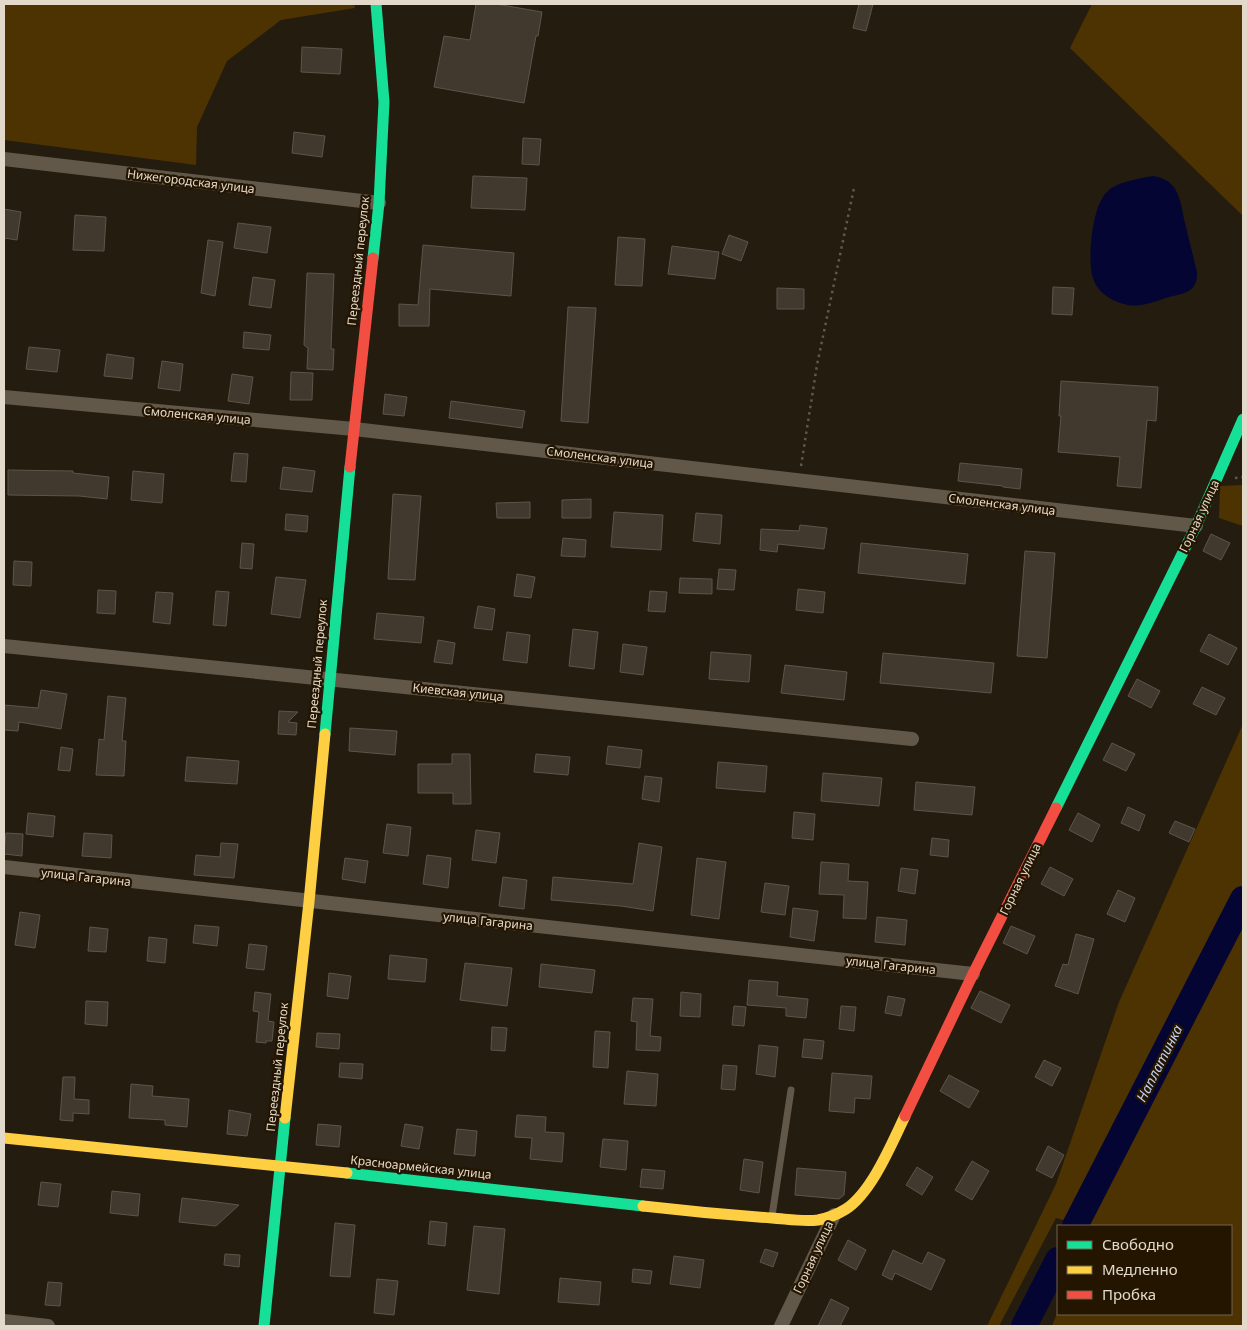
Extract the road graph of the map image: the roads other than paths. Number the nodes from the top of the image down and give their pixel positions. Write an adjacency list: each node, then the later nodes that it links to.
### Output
1 (376, 4): 3 (street, Переездный переулок)
2 (4, 159): 3 (street, Нижегородская улица)
3 (379, 203): 6 (street, Переездный переулок)
4 (4, 397): 6 (street, Смоленская улица)
5 (1243, 420): 7 (street, Горная улица)
6 (354, 428): 7 (street, Смоленская улица); 9 (street, Переездный переулок)
7 (1196, 526): 13 (street, Горная улица)
8 (4, 646): 9 (street, Киевская улица)
9 (330, 679): 10 (street, Киевская улица); 12 (street, Переездный переулок)
10 (912, 739)
11 (4, 867): 12 (street, улица Гагарина)
12 (309, 902): 13 (street, улица Гагарина); 16 (street, Переездный переулок)
13 (973, 974): 17 (street, Горная улица)
14 (791, 1090): 18 (lane)
15 (4, 1138): 16 (street, Красноармейская улица)
16 (280, 1165): 18 (street, Красноармейская улица); 21 (street, Переездный переулок)
17 (834, 1215): 18 (street, Красноармейская улица); 22 (street, Горная улица)
18 (772, 1219)
19 (4, 1321): 20 (street)
20 (48, 1326)
21 (264, 1326)
22 (781, 1326)

